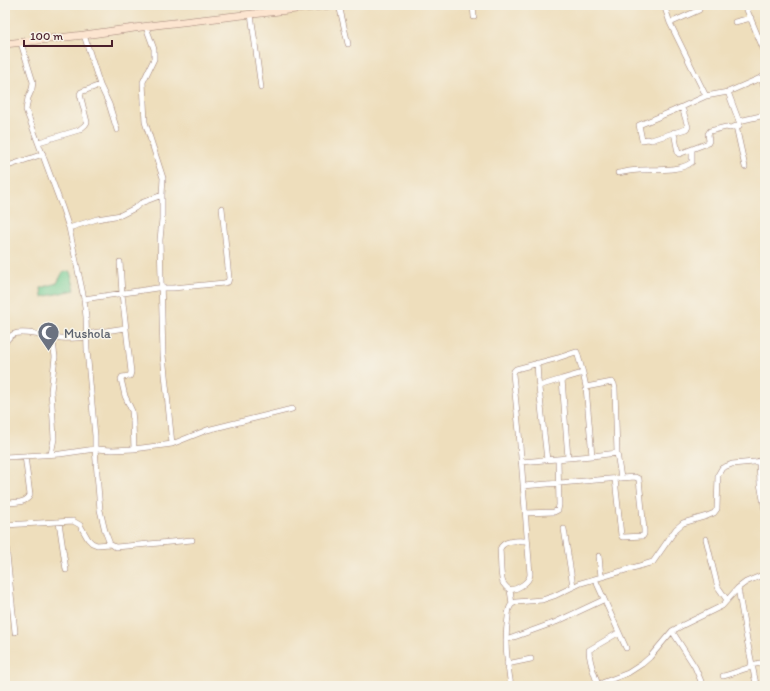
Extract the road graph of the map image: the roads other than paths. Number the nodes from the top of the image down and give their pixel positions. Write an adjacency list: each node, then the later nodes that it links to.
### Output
1 (331, 5): 7 (main road)
2 (339, 5): 17 (street)
3 (473, 5): 8 (street)
4 (664, 5): 10 (street)
5 (747, 5): 9 (street)
6 (699, 10): 10 (street)
7 (251, 14): 12 (main road); 21 (street)
8 (474, 17)
9 (750, 18): 11 (street); 18 (street)
10 (670, 22): 24 (street)
11 (735, 22)
12 (146, 26): 13 (main road); 36 (street)
13 (84, 35): 15 (main road); 20 (street)
14 (5, 41): 16 (street)
15 (21, 43): 16 (main road); 30 (street)
16 (5, 44)
17 (348, 44)
18 (765, 52)
19 (763, 77): 22 (street); 23 (street)
20 (100, 85): 28 (street); 30 (street)
21 (261, 88)
22 (765, 90)
23 (728, 92): 24 (street); 27 (street)
24 (706, 96): 25 (street)
25 (682, 107): 29 (street); 29 (street)
26 (765, 115): 27 (street)
27 (738, 124): 31 (street); 34 (street)
28 (117, 130)
29 (674, 132): 31 (street)
30 (39, 142): 32 (street)
31 (692, 149): 35 (street)
32 (43, 154): 33 (street); 38 (street)
33 (5, 167)
34 (745, 167)
35 (618, 173)
36 (162, 195): 38 (street); 40 (street)
37 (222, 208): 40 (street)
38 (69, 228): 42 (street)
39 (120, 262): 41 (street)
40 (161, 288): 41 (street); 53 (street)
41 (122, 294): 42 (street); 43 (street)
42 (84, 299): 44 (street)
43 (125, 328): 44 (street); 55 (street)
44 (86, 336): 45 (street); 54 (street)
45 (54, 337): 46 (street); 57 (street)
46 (5, 343)
47 (537, 363): 48 (street); 50 (street); 66 (street)
48 (583, 373): 49 (street); 51 (street)
49 (562, 379): 50 (street); 61 (street)
50 (539, 386): 63 (street)
51 (586, 387): 56 (street); 59 (street)
52 (292, 409): 53 (street)
53 (172, 444): 55 (street)
54 (95, 449): 55 (street); 57 (street); 82 (street)
55 (134, 449)
56 (617, 453): 59 (street); 67 (street)
57 (51, 454): 58 (street)
58 (25, 456): 60 (street); 72 (street)
59 (592, 456): 61 (street)
60 (5, 457)
61 (568, 458): 62 (street)
62 (558, 459): 63 (street); 69 (street)
63 (547, 460): 66 (street)
64 (759, 461): 65 (street); 71 (street); 86 (street)
65 (765, 461)
66 (521, 462): 70 (street)
67 (621, 478): 68 (street); 68 (street)
68 (615, 479): 69 (street)
69 (558, 483): 70 (street); 74 (street)
70 (523, 486): 74 (street)
71 (764, 500): 73 (street)
72 (5, 503)
73 (765, 510)
74 (525, 514): 81 (street)
75 (59, 522): 76 (street); 82 (street); 84 (street)
76 (5, 525)
77 (564, 529): 88 (street)
78 (5, 536): 95 (street)
79 (706, 539): 92 (street)
80 (192, 540): 82 (street)
81 (527, 541): 90 (street); 90 (street)
82 (110, 544)
83 (599, 556): 86 (street)
84 (66, 570)
85 (765, 574): 89 (street)
86 (601, 577): 87 (street)
87 (595, 579): 88 (street); 91 (street)
88 (573, 586): 93 (street)
89 (738, 588): 92 (street); 102 (street)
90 (510, 590): 93 (street)
91 (604, 600): 96 (street); 97 (street)
92 (727, 600): 94 (street)
93 (512, 604): 97 (street)
94 (672, 631): 104 (street); 106 (street)
95 (15, 632)
96 (618, 633): 98 (street); 104 (street)
97 (506, 640): 101 (street)
98 (626, 648)
99 (531, 659): 101 (street)
100 (765, 662): 102 (street)
101 (507, 664): 105 (street)
102 (752, 666): 103 (street); 107 (street)
103 (723, 676)
104 (596, 685)
105 (511, 686)
106 (703, 686)
107 (757, 686)

